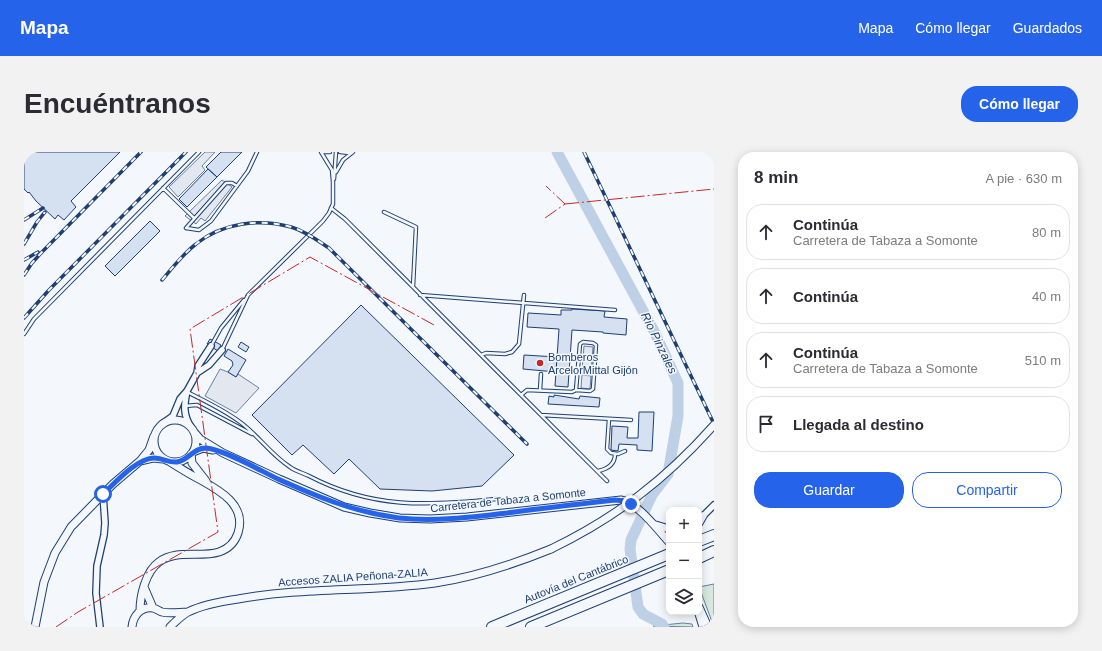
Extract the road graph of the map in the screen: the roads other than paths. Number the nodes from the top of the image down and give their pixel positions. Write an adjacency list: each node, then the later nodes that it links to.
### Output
1 (199, 152): 11 (lane)
2 (257, 152): 10 (lane)
3 (322, 152): 4 (lane); 9 (lane)
4 (330, 152)
5 (336, 152): 8 (lane)
6 (340, 152): 7 (lane)
7 (353, 152): 8 (lane)
8 (335, 174): 9 (lane)
9 (333, 182): 12 (lane)
10 (237, 186): 14 (lane); 14 (lane)
11 (163, 188): 14 (lane); 21 (lane)
12 (331, 208): 15 (lane); 16 (lane)
13 (384, 212): 15 (lane)
14 (194, 218)
15 (413, 288): 17 (lane)
16 (248, 295): 22 (lane); 23 (lane)
17 (420, 295): 19 (lane); 24 (lane)
18 (524, 295): 19 (lane)
19 (523, 303): 20 (lane); 24 (lane)
20 (615, 310)
21 (24, 334)
22 (211, 346): 26 (street)
23 (222, 350): 26 (street)
24 (481, 355): 32 (lane)
25 (578, 372): 28 (lane); 28 (lane); 30 (lane)
26 (196, 373): 31 (street)
27 (541, 374): 29 (lane)
28 (594, 374): 30 (lane)
29 (540, 390): 30 (lane); 32 (lane)
30 (576, 390)
31 (187, 392): 33 (street); 37 (street); 41 (lane)
32 (521, 395): 34 (lane)
33 (184, 406): 39 (street); 41 (lane)
34 (541, 415): 35 (lane); 48 (lane)
35 (609, 419): 36 (lane); 45 (lane)
36 (631, 420)
37 (162, 424): 39 (street); 40 (street)
38 (714, 425): 68 (street, Accesos ZALIA Peñona-ZALIA, bridge)
39 (192, 430): 43 (street); 44 (street, Carretera de Tabaza a Somonte)
40 (154, 436): 46 (street); 47 (street)
41 (256, 436): 52 (lane)
42 (625, 451): 45 (lane)
43 (192, 453): 44 (street, Carretera de Tabaza a Somonte); 47 (street); 50 (street)
44 (223, 453): 55 (street, Carretera de Tabaza a Somonte)
45 (615, 454): 48 (lane)
46 (140, 461): 47 (street); 51 (street)
47 (167, 461): 50 (street)
48 (597, 471): 49 (lane)
49 (607, 481)
50 (209, 484): 64 (street)
51 (103, 494): 71 (street); 72 (street)
52 (496, 499)
53 (714, 505): 54 (street)
54 (702, 516)
55 (653, 524): 56 (street, Carretera de Tabaza a Somonte); 58 (street, Carretera de Tabaza a Somonte)
56 (666, 528)
57 (714, 535): 59 (highway)
58 (666, 539)
59 (702, 540)
60 (714, 551): 62 (highway)
61 (666, 555): 75 (highway, Autovía del Cantábrico)
62 (702, 557)
63 (666, 571): 76 (highway)
64 (144, 587): 65 (street); 66 (street)
65 (153, 608): 66 (street); 67 (street)
66 (140, 611): 73 (street)
67 (162, 612): 68 (street); 74 (street)
68 (189, 612): 74 (street, Accesos ZALIA Peñona-ZALIA)
69 (702, 614): 78 (street)
70 (700, 615): 77 (street)
71 (35, 627)
72 (100, 627)
73 (131, 627)
74 (169, 627)
75 (492, 627)
76 (531, 627)
77 (703, 627)
78 (708, 627)

